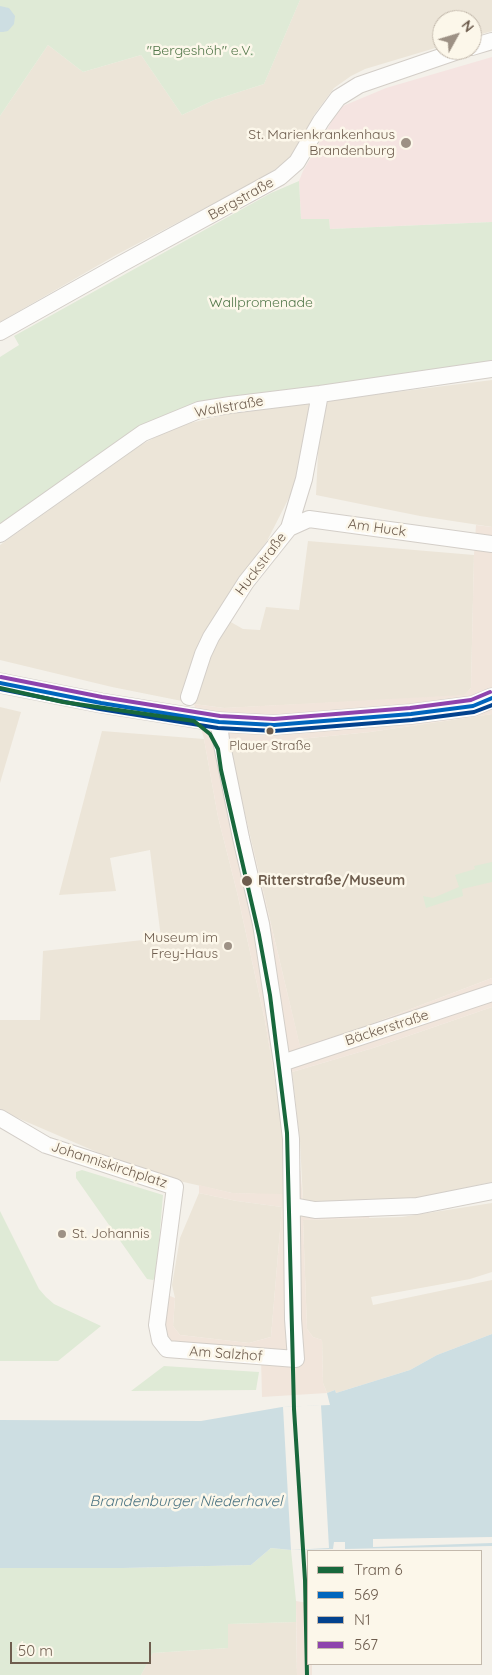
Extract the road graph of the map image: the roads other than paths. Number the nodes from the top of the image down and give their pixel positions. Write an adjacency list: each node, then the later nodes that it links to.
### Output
1 (432, 60): 2 (street, Bergstraße)
2 (0, 332)
3 (492, 369): 4 (street, Wallstraße)
4 (320, 394): 5 (street, Huckstraße); 6 (street, Wallstraße)
5 (289, 528): 7 (street, Am Huck); 9 (street, Huckstraße)
6 (0, 534)
7 (492, 544)
8 (0, 683): 11 (street)
9 (190, 698)
10 (492, 698): 11 (street)
11 (219, 722): 13 (street)
12 (492, 993): 13 (street, Bäckerstraße)
13 (282, 1063): 16 (street)
14 (7, 1121): 17 (street, Johanniskirchplatz)
15 (492, 1191): 16 (street)
16 (293, 1206): 17 (street, Am Salzhof)
17 (160, 1340)

